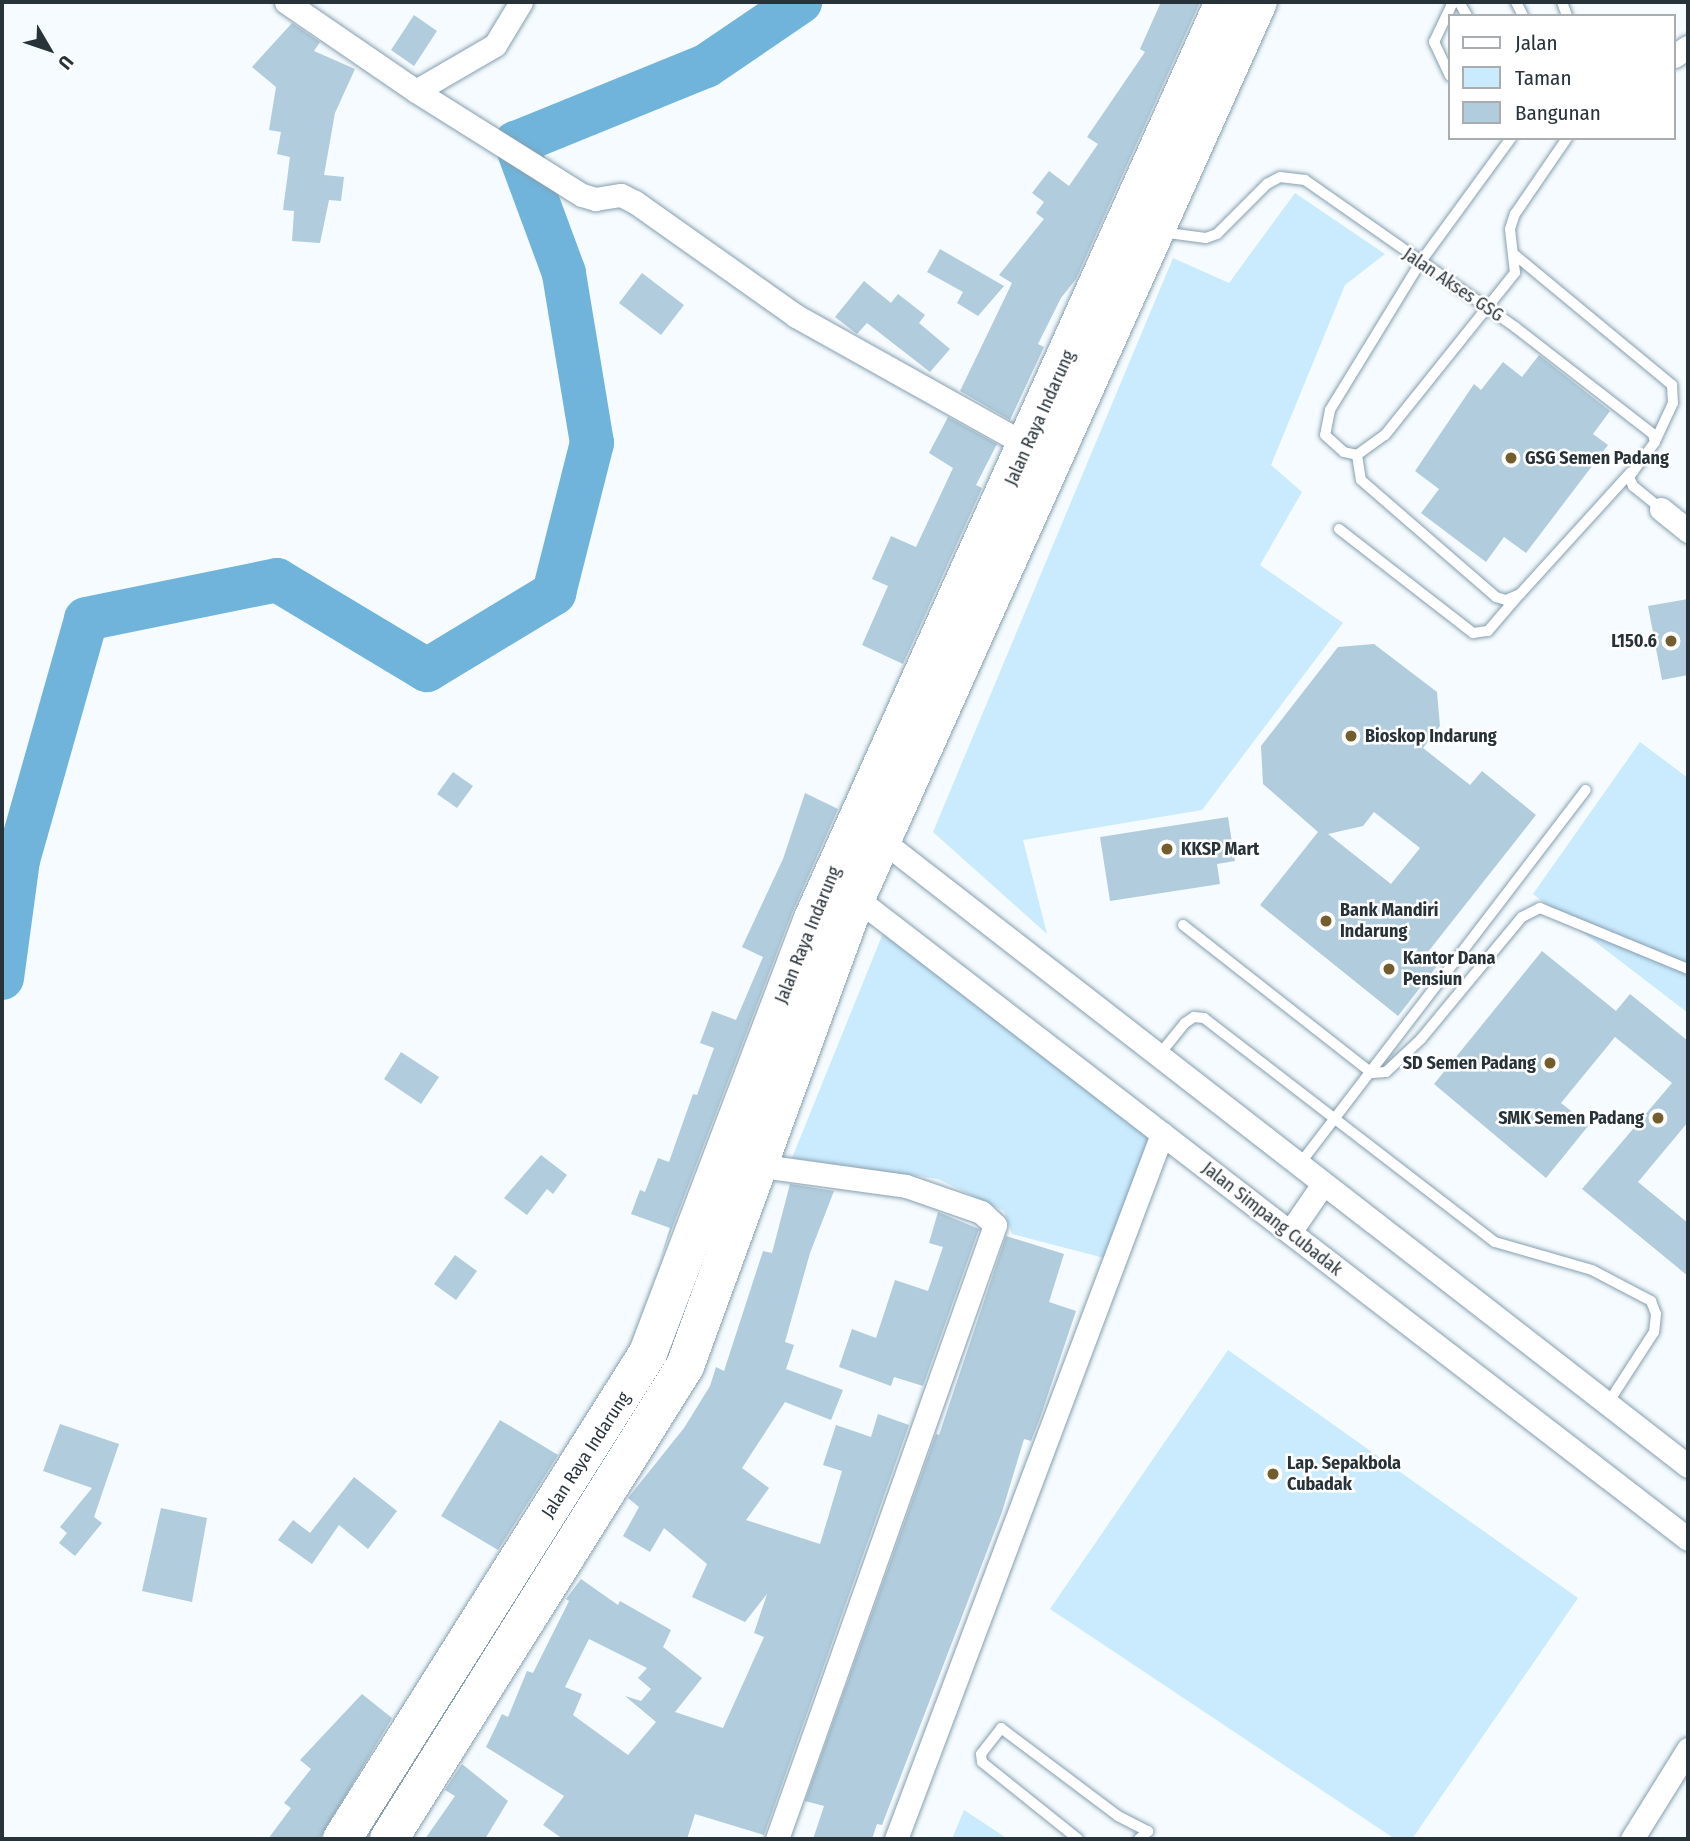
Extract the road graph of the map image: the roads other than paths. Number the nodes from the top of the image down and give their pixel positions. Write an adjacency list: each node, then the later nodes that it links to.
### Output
1 (286, 2): 7 (street)
2 (521, 2): 7 (street)
3 (1224, 2): 10 (highway, Jalan Raya Indarung)
4 (1258, 2): 10 (highway, Jalan Raya Indarung)
5 (1453, 2): 6 (lane)
6 (1448, 72)
7 (416, 91): 15 (street)
8 (1504, 140): 12 (lane)
9 (1566, 140): 11 (lane)
10 (1141, 226): 12 (lane, Jalan Akses GSG); 15 (highway, Jalan Raya Indarung); 23 (highway, Jalan Raya Indarung)
11 (1515, 255): 13 (lane); 14 (lane)
12 (1420, 263): 13 (lane, Jalan Akses GSG); 16 (lane)
13 (1488, 309): 14 (lane, Jalan Akses GSG); 16 (lane)
14 (1656, 439): 17 (lane)
15 (1027, 445): 23 (highway, Jalan Raya Indarung)
16 (1357, 454): 21 (lane)
17 (1631, 472): 18 (lane); 21 (lane)
18 (1661, 509): 20 (street)
19 (1339, 529): 21 (lane)
20 (1688, 531)
21 (1520, 594)
22 (1586, 790): 29 (lane)
23 (869, 831): 24 (highway, Jalan Raya Indarung); 25 (highway, Jalan Raya Indarung); 28 (street)
24 (836, 864): 25 (street); 39 (highway, Jalan Raya Indarung)
25 (856, 898): 31 (street, Jalan Simpang Cubadak); 33 (highway, Jalan Raya Indarung)
26 (1183, 925): 29 (lane)
27 (1688, 969): 29 (lane)
28 (1159, 1055): 30 (lane); 32 (street)
29 (1373, 1073): 30 (lane)
30 (1336, 1121): 32 (lane); 36 (lane)
31 (1162, 1134): 35 (street, Jalan Simpang Cubadak); 46 (street)
32 (1299, 1165): 34 (street)
33 (762, 1166): 40 (highway, Jalan Raya Indarung); 45 (street)
34 (1324, 1184): 35 (street); 36 (street)
35 (1290, 1232): 38 (street, Jalan Simpang Cubadak)
36 (1608, 1404): 37 (street)
37 (1688, 1466)
38 (1688, 1539)
39 (478, 1622): 40 (highway); 43 (highway, Jalan Raya Indarung)
40 (509, 1642): 44 (highway, Jalan Raya Indarung)
41 (1688, 1749): 50 (street)
42 (1148, 1831): 47 (lane); 48 (lane); 49 (lane)
43 (342, 1839)
44 (389, 1839)
45 (777, 1839)
46 (896, 1839)
47 (1079, 1839)
48 (1139, 1839)
49 (1159, 1839)
50 (1632, 1839)

